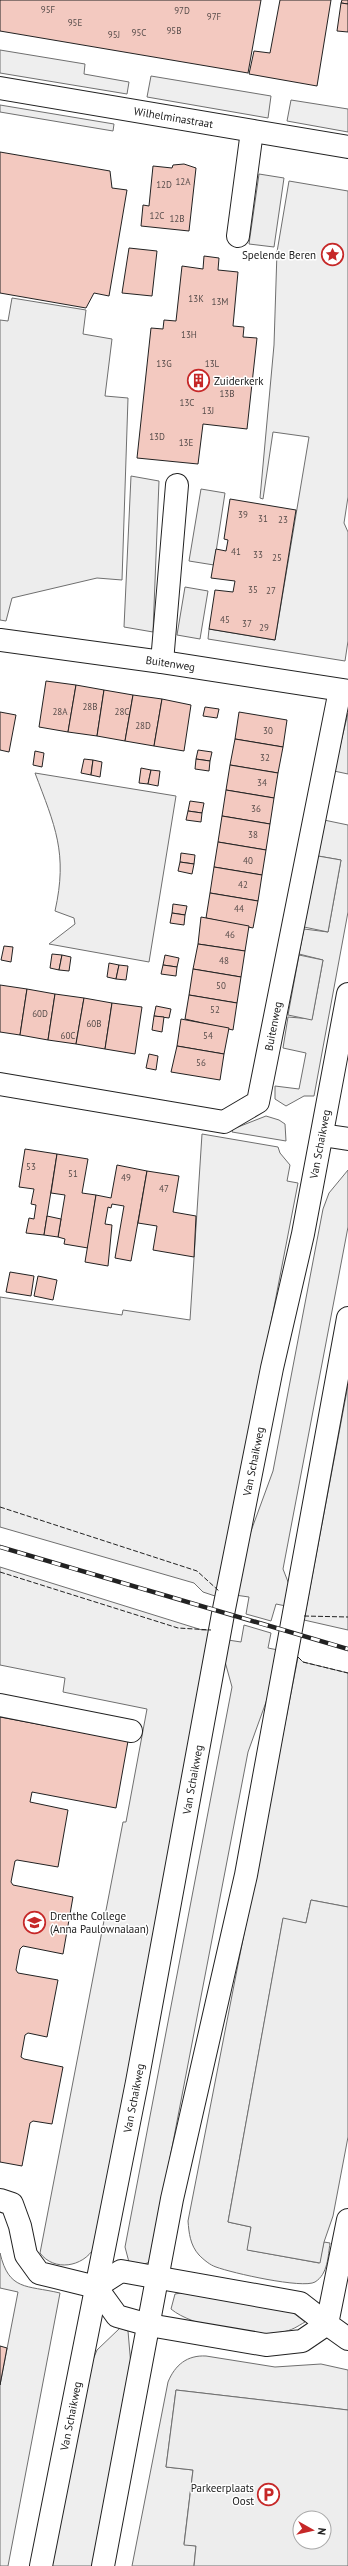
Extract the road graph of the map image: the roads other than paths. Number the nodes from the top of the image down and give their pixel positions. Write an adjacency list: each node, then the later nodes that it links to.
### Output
1 (0, 88): 2 (street, Wilhelminastraat)
2 (252, 131): 3 (street, Wilhelminastraat); 4 (street)
3 (348, 147)
4 (238, 236)
5 (176, 485): 7 (street)
6 (0, 640): 7 (street, Buitenweg)
7 (162, 662): 8 (street, Buitenweg)
8 (344, 690): 10 (street, Buitenweg)
9 (348, 994): 11 (street, Van Schaikweg)
10 (0, 1084)
11 (322, 1134): 12 (street); 19 (street, Van Schaikweg)
12 (348, 1140)
13 (348, 1318): 18 (street)
14 (0, 1705): 15 (street)
15 (131, 1731)
16 (0, 2200): 19 (street)
17 (348, 2220): 20 (street)
18 (157, 2277): 19 (street); 20 (street); 21 (street)
19 (96, 2288): 21 (street); 23 (street, Van Schaikweg)
20 (336, 2312): 21 (street); 22 (street)
21 (149, 2325): 24 (street)
22 (348, 2339)
23 (41, 2566)
24 (103, 2566)

